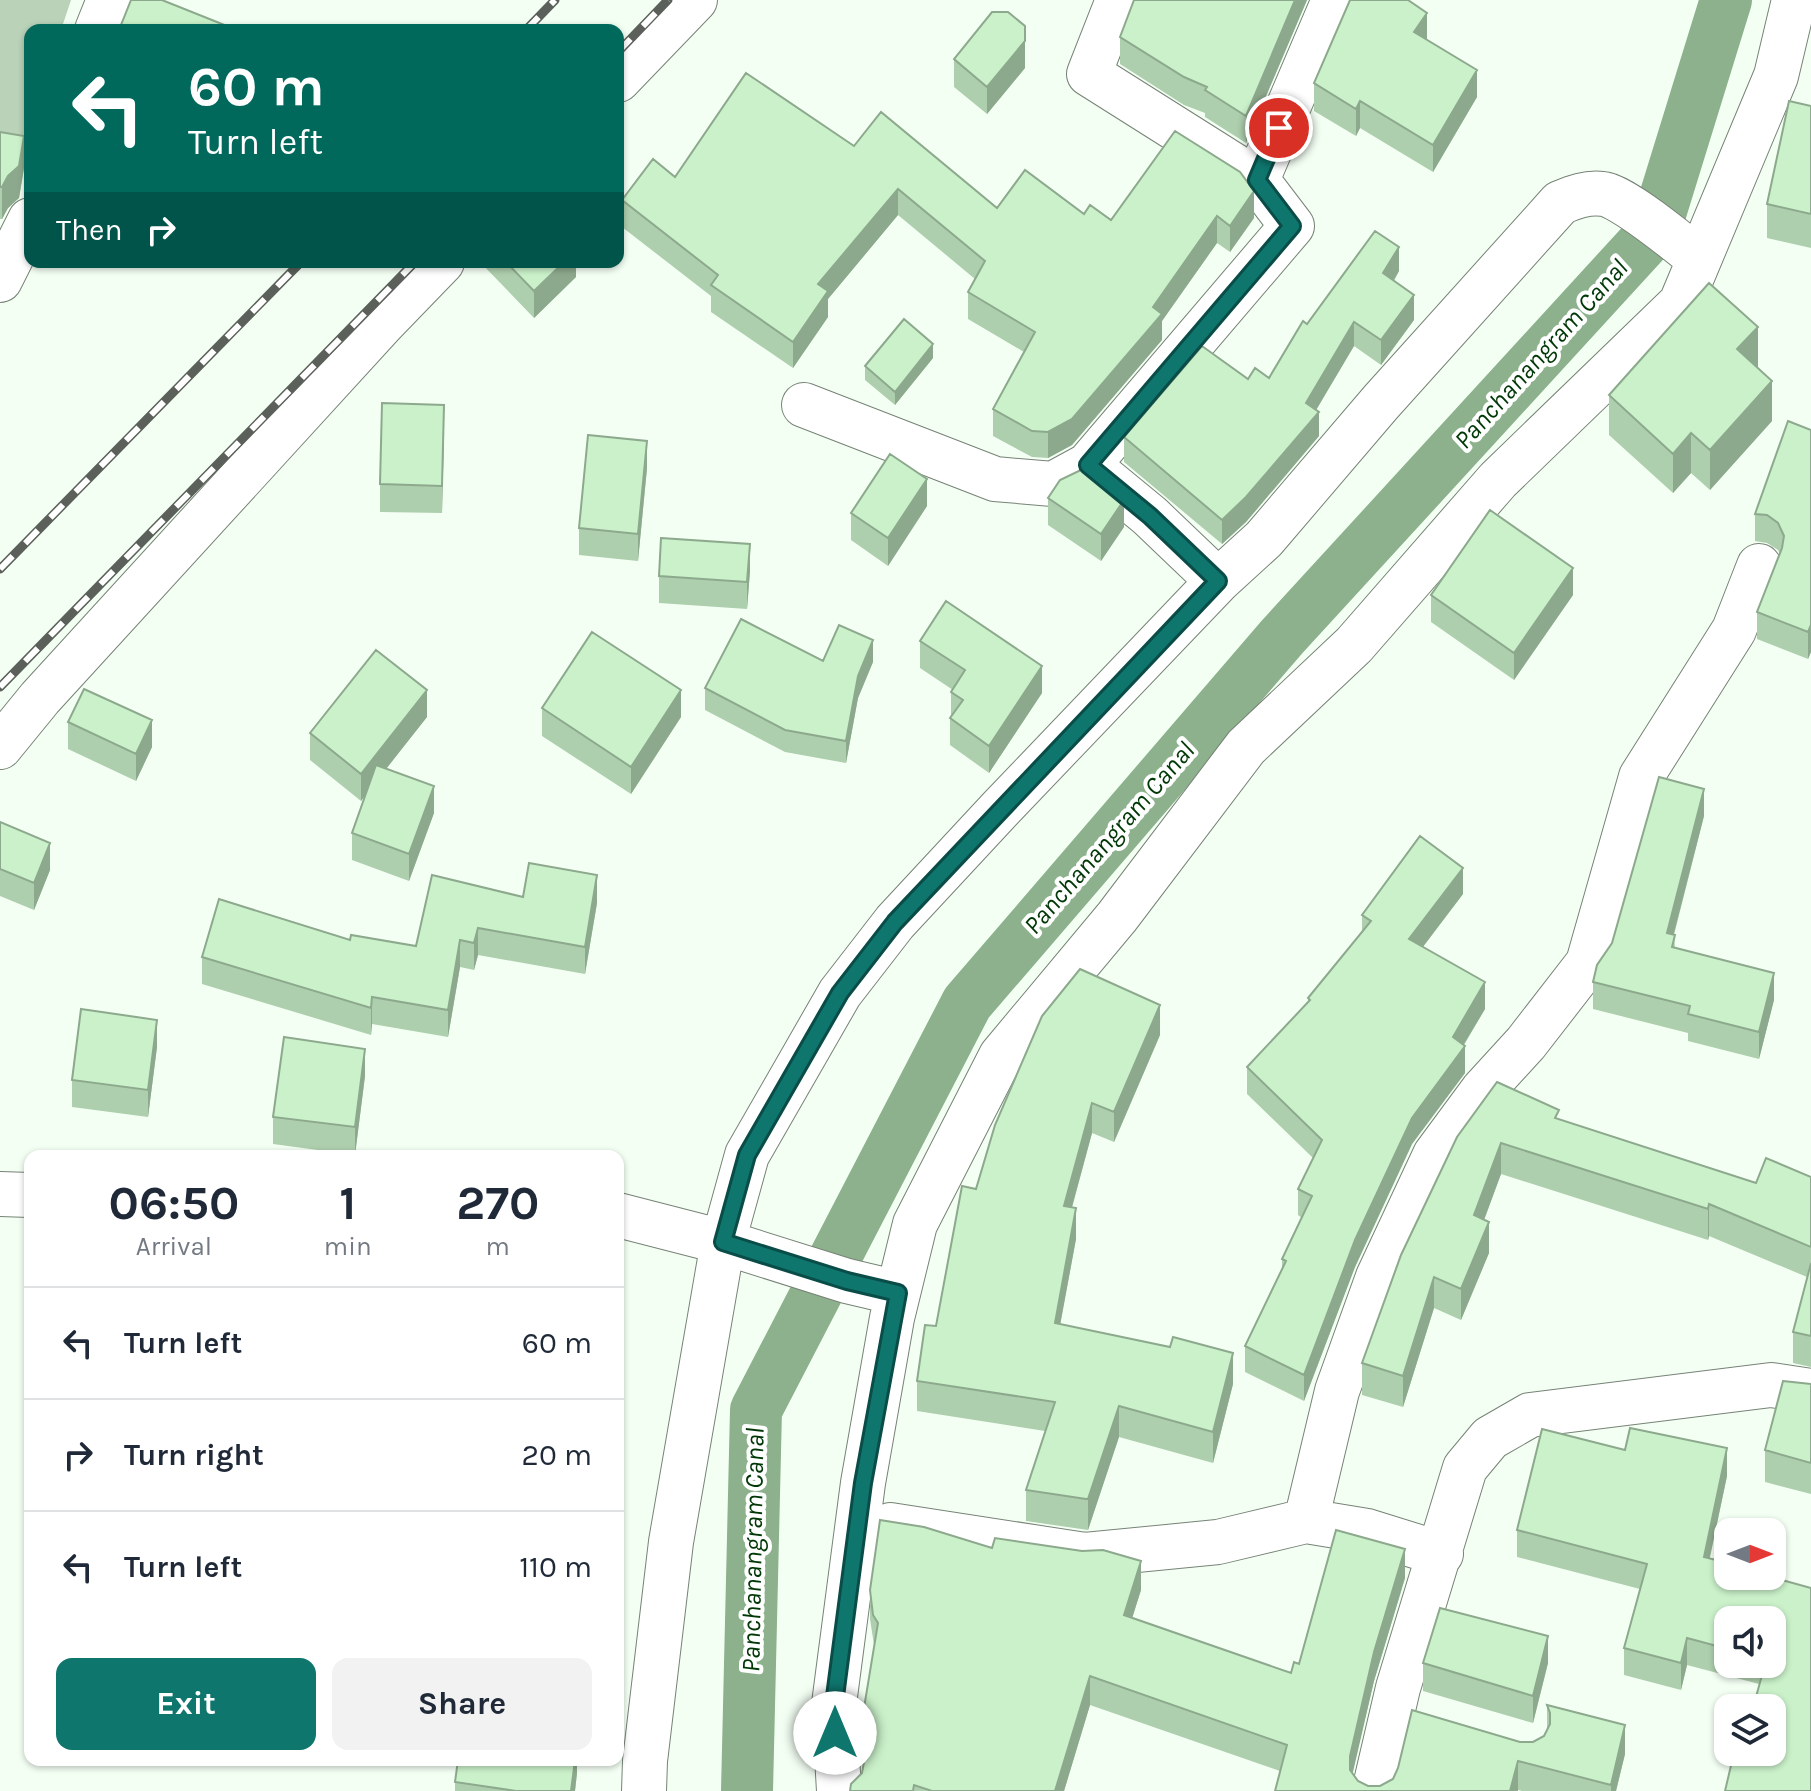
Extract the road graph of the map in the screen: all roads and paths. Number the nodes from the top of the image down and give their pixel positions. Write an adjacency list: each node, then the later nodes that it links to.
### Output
1 (109, 0): 6 (street)
2 (695, 0): 7 (street)
3 (1118, 0): 10 (street)
4 (1334, 0): 10 (street)
5 (1794, 0): 8 (street)
6 (99, 24)
7 (624, 74)
8 (1766, 99): 9 (street); 12 (street)
9 (1811, 108)
10 (1257, 180): 16 (street)
11 (24, 232): 14 (street)
12 (1683, 246): 18 (street); 24 (street)
13 (436, 268): 19 (street)
14 (0, 280)
15 (804, 405): 16 (street)
16 (1088, 465): 18 (street)
17 (1759, 566): 27 (street)
18 (1218, 581): 23 (street)
19 (0, 747)
20 (0, 1194): 21 (street)
21 (24, 1195)
22 (624, 1217): 23 (street)
23 (723, 1242): 24 (street); 31 (street)
24 (898, 1293): 26 (street)
25 (1811, 1391): 28 (street)
26 (858, 1520): 27 (street); 32 (street)
27 (1306, 1521): 28 (street)
28 (1441, 1554): 29 (street)
29 (1394, 1708): 30 (street); 33 (street)
30 (1438, 1721)
31 (644, 1791)
32 (839, 1791)
33 (1374, 1791)

